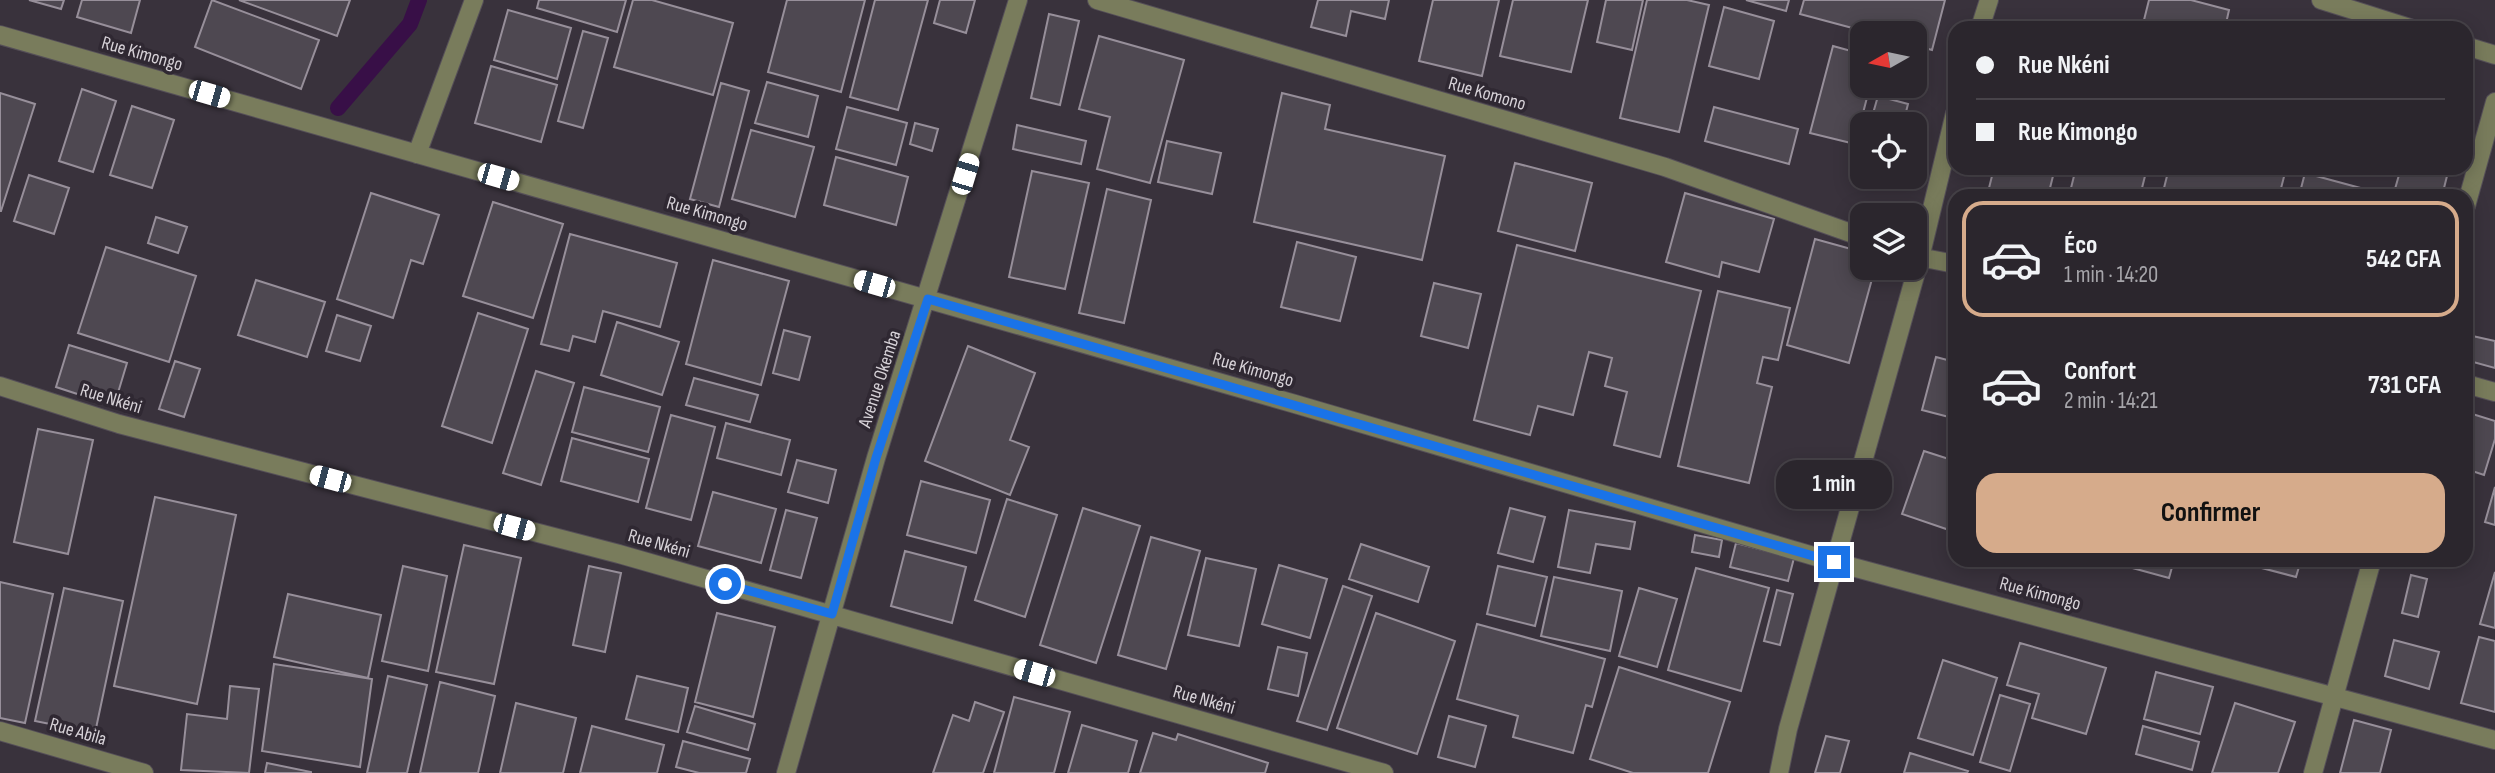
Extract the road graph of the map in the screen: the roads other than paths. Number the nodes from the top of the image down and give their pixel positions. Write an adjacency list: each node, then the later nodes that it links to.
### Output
1 (474, 0): 13 (street)
2 (1018, 0): 20 (street, Avenue Okemba)
3 (1097, 0): 16 (street, Rue Komono)
4 (1989, 0): 6 (street)
5 (2321, 0): 7 (street)
6 (1982, 21)
7 (2388, 21)
8 (0, 35): 13 (street, Rue Kimongo)
9 (2473, 48): 10 (street)
10 (2495, 55)
11 (2495, 102): 14 (street)
12 (1948, 140): 15 (street)
13 (417, 154): 20 (street, Rue Kimongo)
14 (2471, 189)
15 (1927, 219)
16 (1850, 233)
17 (1927, 259): 18 (street)
18 (1948, 263)
19 (1911, 280): 24 (street)
20 (928, 299): 24 (street, Rue Kimongo); 26 (street, Avenue Okemba)
21 (0, 386): 26 (street, Rue Nkéni)
22 (2473, 386): 23 (street)
23 (2495, 392)
24 (1834, 562): 27 (street, Rue Kimongo); 33 (street)
25 (2370, 567): 27 (street)
26 (832, 614): 31 (street, Avenue Okemba); 32 (street, Rue Nkéni)
27 (2333, 697): 29 (street, Rue Kimongo); 34 (street)
28 (0, 732): 30 (street, Rue Abila)
29 (2495, 740)
30 (144, 773)
31 (786, 773)
32 (1384, 773)
33 (1779, 773)
34 (2313, 773)

